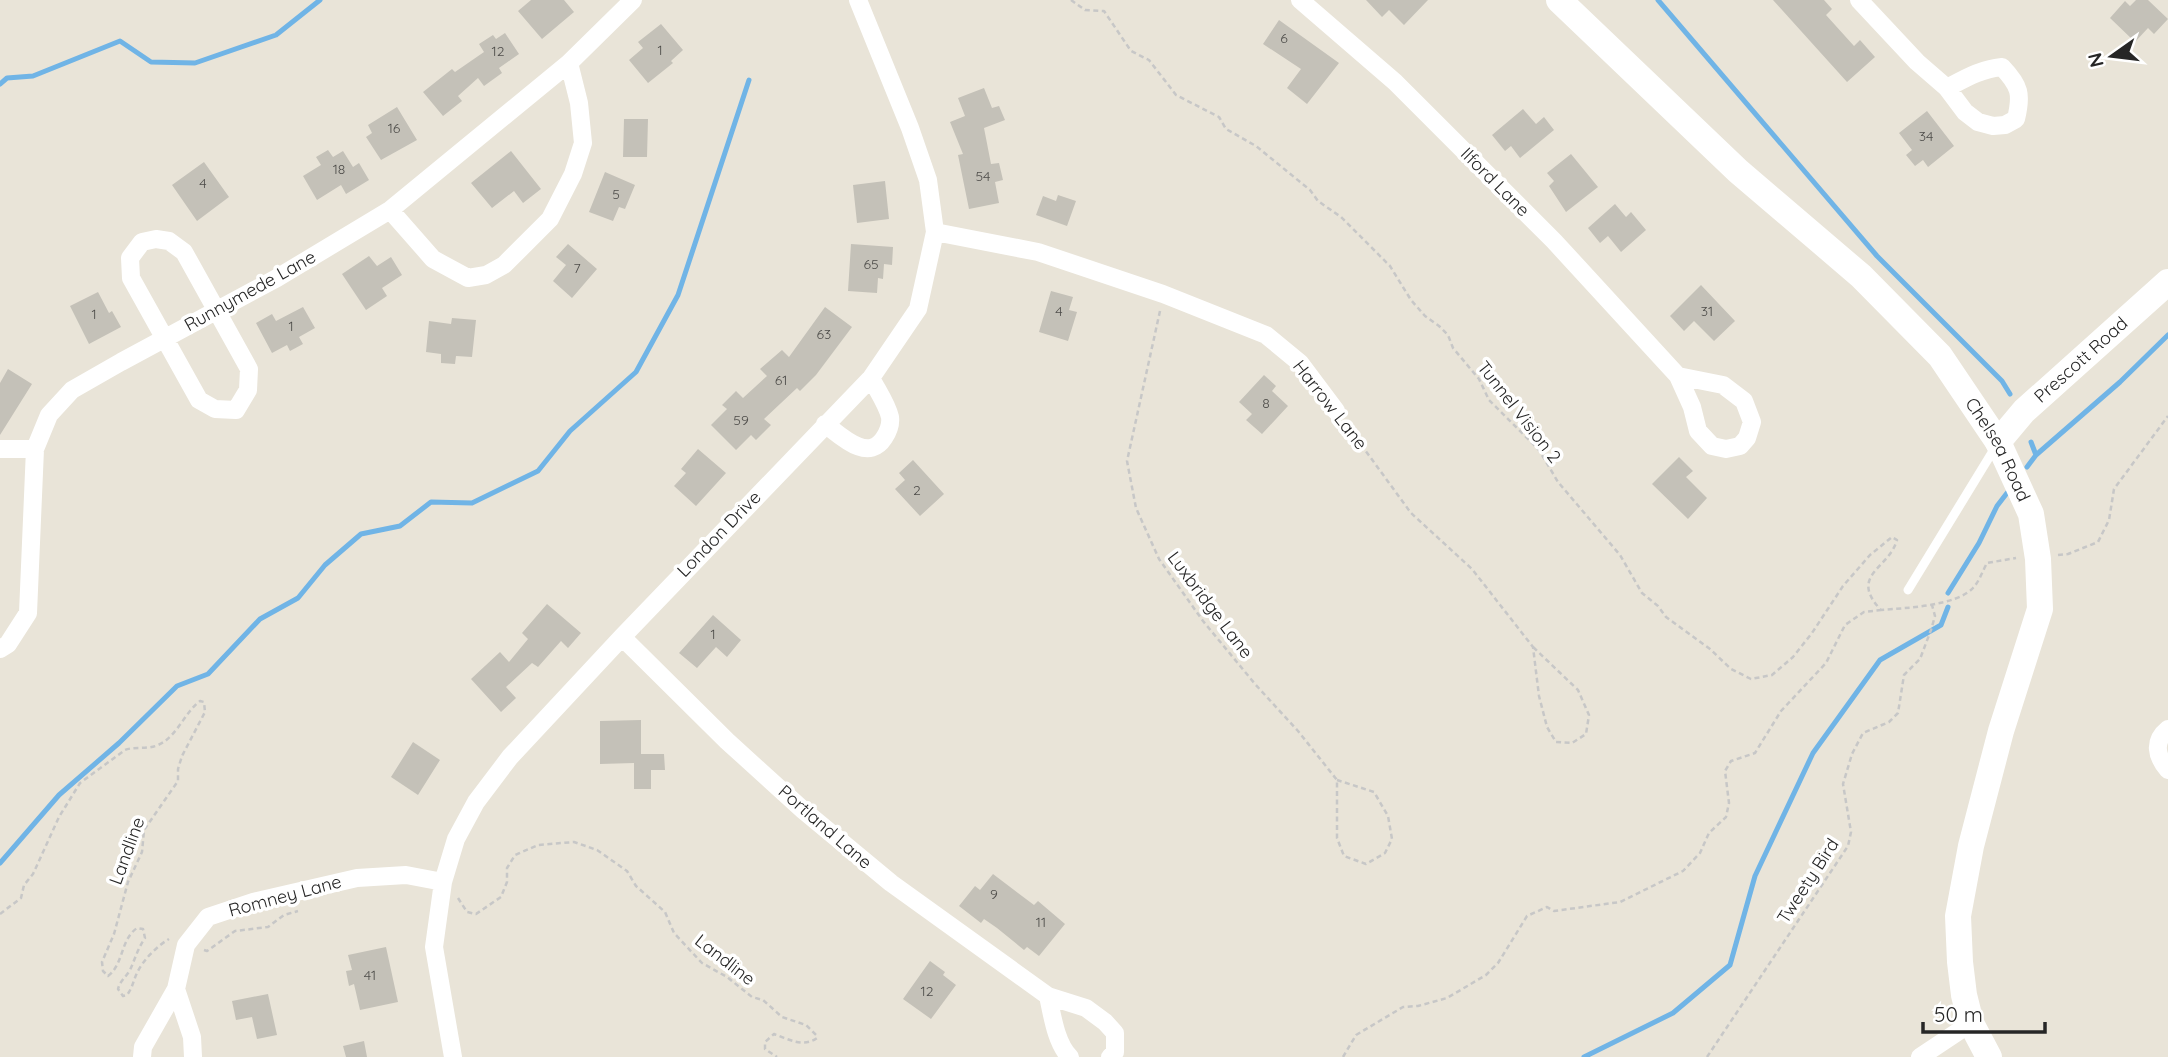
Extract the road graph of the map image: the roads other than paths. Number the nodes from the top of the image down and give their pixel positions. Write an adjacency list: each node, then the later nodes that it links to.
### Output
1 (633, 0): 6 (street, Runnymede Lane)
2 (858, 0): 9 (street, London Drive)
3 (1300, 0): 13 (street, Ilford Lane)
4 (1559, 0): 17 (street, Chelsea Road)
5 (1859, 0): 7 (street)
6 (569, 63): 8 (street, Runnymede Lane); 8 (street)
7 (1947, 88)
8 (390, 210): 11 (street, Runnymede Lane)
9 (935, 232): 14 (street, London Drive); 15 (street, Harrow Lane)
10 (2168, 282): 17 (street, Prescott Road)
11 (217, 309): 12 (street, Runnymede Lane); 12 (street); 12 (street)
12 (165, 338): 19 (street, Runnymede Lane)
13 (1678, 376): 13 (street, Ilford Lane)
14 (871, 377): 16 (street, London Drive); 16 (street)
15 (1336, 411)
16 (825, 424): 21 (street, London Drive)
17 (1998, 442): 20 (lane); 28 (street, Chelsea Road)
18 (0, 449): 19 (street)
19 (35, 449): 22 (street, Runnymede Lane)
20 (1908, 590)
21 (622, 637): 25 (street, London Drive); 27 (street, Portland Lane)
22 (0, 649)
23 (2168, 729): 24 (street)
24 (2168, 770)
25 (446, 888): 26 (street, Romney Lane); 31 (street, London Drive)
26 (176, 989): 29 (street, Romney Lane); 30 (street)
27 (1048, 996): 32 (street); 33 (street, Portland Lane)
28 (1971, 1023): 34 (street); 35 (street, Chelsea Road)
29 (142, 1057)
30 (193, 1057)
31 (453, 1057)
32 (1070, 1057)
33 (1110, 1057)
34 (1920, 1057)
35 (1989, 1057)

